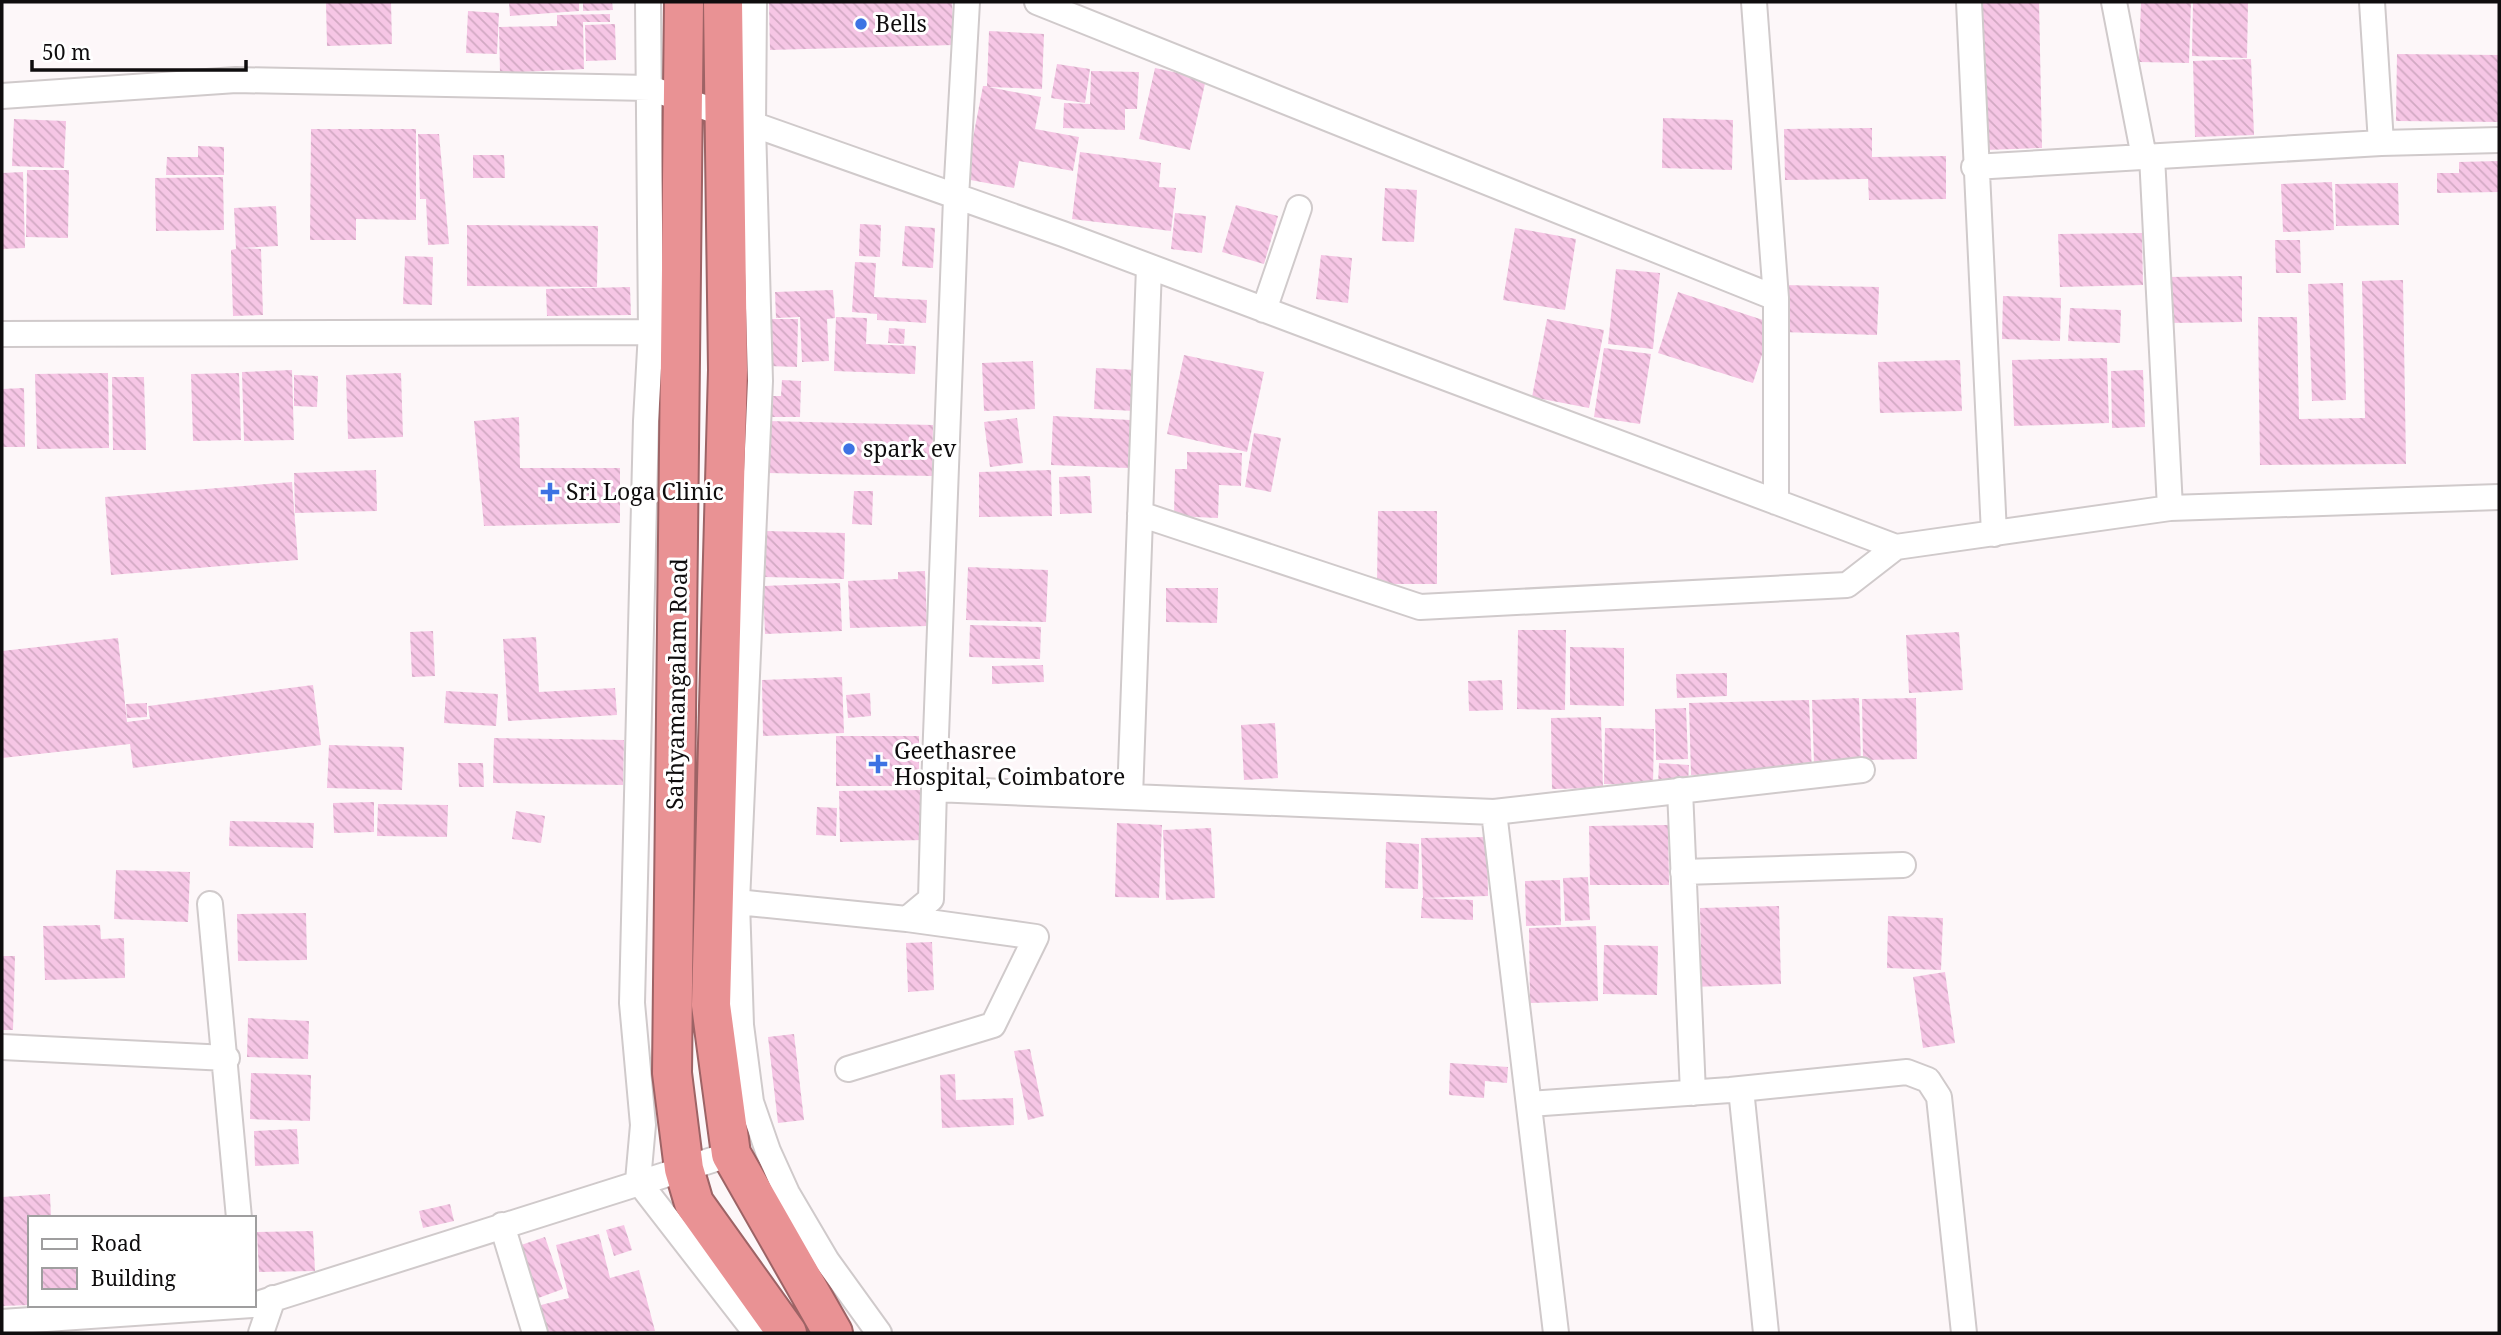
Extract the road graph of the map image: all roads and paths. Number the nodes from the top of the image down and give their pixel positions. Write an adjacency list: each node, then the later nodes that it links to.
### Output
1 (648, 2): 11 (street)
2 (684, 2): 11 (highway, Sathyamangalam Road)
3 (723, 2): 13 (highway)
4 (754, 2): 13 (street)
5 (967, 2): 18 (street)
6 (1037, 2): 21 (street)
7 (1754, 2): 21 (street)
8 (1969, 2): 17 (street)
9 (2114, 2): 16 (street)
10 (2372, 2): 15 (street)
11 (667, 95): 12 (street); 13 (street); 23 (street); 48 (highway, Sathyamangalam Road)
12 (2, 96)
13 (739, 120): 18 (street); 38 (street); 47 (highway)
14 (2499, 140): 15 (street)
15 (2381, 143): 16 (street)
16 (2148, 157): 17 (street); 27 (street)
17 (1975, 167): 29 (street)
18 (956, 198): 20 (street); 32 (street)
19 (1299, 208): 22 (street)
20 (1149, 267): 22 (street); 28 (street)
21 (1776, 298): 26 (street)
22 (1264, 310): 26 (street)
23 (651, 332): 24 (street); 49 (street)
24 (2, 334)
25 (2499, 497): 27 (street)
26 (1776, 502): 30 (street)
27 (2169, 508): 29 (street)
28 (1140, 514): 30 (street); 34 (street)
29 (1994, 534): 30 (street)
30 (1896, 547)
31 (1862, 770): 33 (street)
32 (934, 789): 34 (street); 40 (street)
33 (1680, 790): 35 (street); 37 (street)
34 (1130, 797): 35 (street)
35 (1494, 812): 46 (street)
36 (1903, 865): 37 (street)
37 (1684, 872): 45 (street)
38 (737, 902): 40 (street); 61 (street)
39 (210, 904): 42 (street)
40 (907, 919): 43 (street)
41 (2, 1046): 42 (street)
42 (227, 1058): 50 (street)
43 (848, 1069)
44 (1741, 1089): 45 (street); 63 (street); 64 (street)
45 (1693, 1093): 46 (street)
46 (1529, 1104): 62 (street)
47 (731, 1154): 48 (street); 60 (highway)
48 (684, 1169): 49 (street); 59 (highway, Sathyamangalam Road)
49 (638, 1181): 51 (street); 58 (street)
50 (239, 1216)
51 (502, 1225): 52 (street); 57 (street)
52 (256, 1303)
53 (212, 1307): 55 (street)
54 (255, 1307): 56 (street)
55 (2, 1322)
56 (261, 1333)
57 (535, 1333)
58 (756, 1333)
59 (787, 1333)
60 (832, 1333)
61 (880, 1333)
62 (1556, 1333)
63 (1766, 1333)
64 (1964, 1333)

